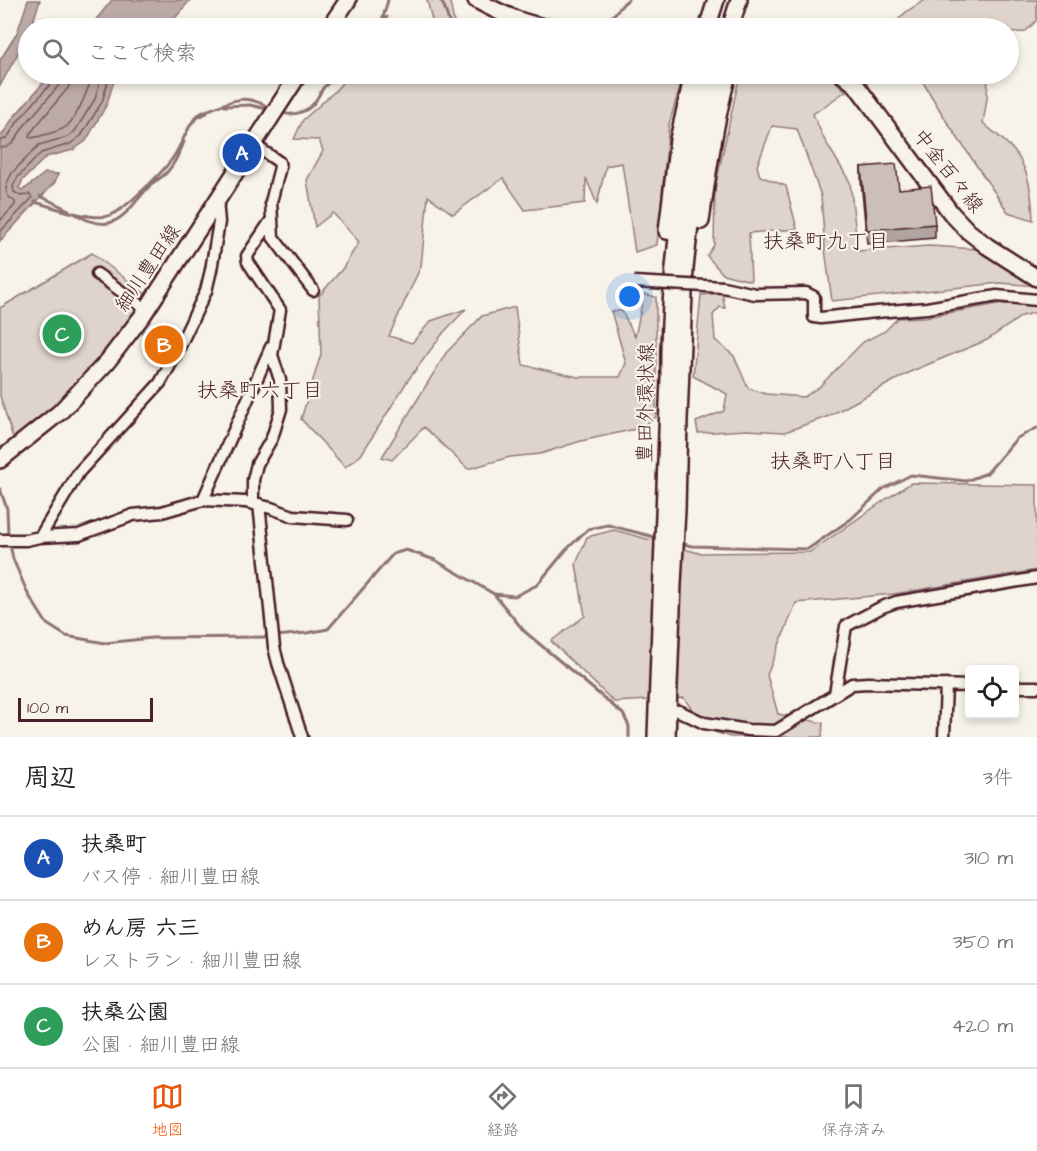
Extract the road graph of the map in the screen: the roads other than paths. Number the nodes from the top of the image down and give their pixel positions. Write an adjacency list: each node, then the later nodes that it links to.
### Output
1 (348, 0): 7 (street)
2 (476, 0): 8 (street)
3 (716, 0): 9 (street)
4 (728, 0): 10 (street)
5 (739, 0): 11 (street)
6 (749, 0): 12 (street)
7 (336, 18)
8 (514, 18)
9 (710, 18)
10 (722, 18)
11 (733, 18)
12 (743, 18)
13 (292, 84): 19 (street, 細川豊田線)
14 (691, 84): 29 (street)
15 (704, 84): 22 (street, 豊田外環状線)
16 (715, 84): 22 (street, 豊田外環状線)
17 (726, 84): 22 (street)
18 (855, 84): 24 (street, 中金百々線)
19 (253, 144): 20 (street, 細川豊田線); 21 (street)
20 (218, 200): 28 (street, 細川豊田線); 36 (street)
21 (272, 219): 26 (street); 30 (street)
22 (679, 268): 29 (street, 豊田外環状線); 31 (street, 豊田外環状線)
23 (98, 274): 28 (street)
24 (1037, 278)
25 (634, 282): 27 (street, bridge)
26 (314, 290)
27 (1037, 300)
28 (146, 309): 32 (street, 細川豊田線)
29 (668, 336): 31 (street, 豊田外環状線)
30 (275, 337): 33 (street); 34 (street)
31 (673, 418): 44 (street, 豊田外環状線)
32 (0, 460)
33 (202, 500): 34 (street); 36 (street)
34 (256, 504): 35 (street); 45 (street)
35 (347, 520)
36 (40, 537): 37 (street)
37 (1, 540)
38 (1037, 578): 43 (street)
39 (946, 685): 40 (street); 43 (street); 47 (street)
40 (965, 686)
41 (1019, 687): 42 (street)
42 (1037, 687)
43 (835, 694): 44 (street)
44 (665, 722): 46 (street, 豊田外環状線)
45 (302, 737)
46 (656, 737)
47 (944, 737)

